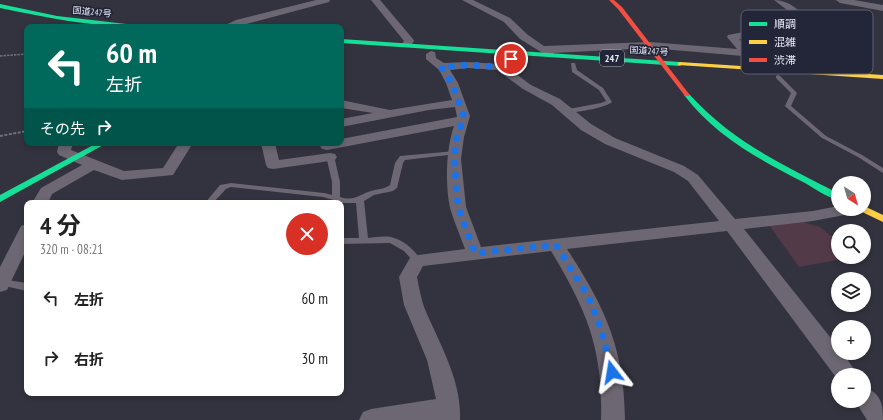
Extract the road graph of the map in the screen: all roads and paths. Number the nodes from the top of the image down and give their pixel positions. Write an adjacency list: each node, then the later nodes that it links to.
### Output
1 (326, 0): 13 (street)
2 (376, 0): 16 (street)
3 (466, 0): 20 (street)
4 (611, 0): 17 (main road)
5 (778, 0): 9 (street)
6 (840, 0): 8 (street)
7 (0, 6): 12 (main road, 国道247号)
8 (883, 8)
9 (792, 10)
10 (0, 13): 11 (main road, 国道247号)
11 (57, 24)
12 (109, 24)
13 (234, 24)
14 (741, 34): 19 (street)
15 (344, 41): 16 (main road, 国道247号 / 247)
16 (406, 44): 20 (main road, 国道247号 / 247)
17 (650, 45): 20 (street); 21 (street); 26 (main road)
18 (344, 49): 23 (main road, 国道247号 / 247)
19 (741, 49)
20 (545, 52): 26 (main road, 国道247号 / 247)
21 (741, 53)
22 (24, 54): 24 (path)
23 (431, 54): 25 (main road, 国道247号 / 247); 28 (street)
24 (0, 56)
25 (511, 59): 27 (main road, 国道247号 / 247); 29 (street)
26 (661, 61): 30 (main road, 国道247号 / 247); 31 (main road)
27 (573, 64): 31 (main road, 国道247号 / 247); 38 (lane)
28 (441, 67): 29 (street); 36 (street)
29 (500, 67): 38 (street)
30 (741, 67)
31 (668, 70): 33 (main road, 国道247号 / 247); 53 (main road)
32 (842, 74): 34 (main road, 国道247号 / 247)
33 (778, 77): 35 (main road, 国道247号 / 247); 52 (lane)
34 (883, 77)
35 (883, 85)
36 (460, 103): 39 (street); 40 (street)
37 (344, 104): 39 (street)
38 (565, 110): 62 (street)
39 (389, 114): 41 (street)
40 (463, 120): 48 (street); 49 (street)
41 (344, 122)
42 (24, 132): 43 (path)
43 (0, 136)
44 (64, 146): 50 (street)
45 (97, 146): 50 (main road)
46 (184, 146): 51 (street)
47 (269, 146): 48 (street)
48 (329, 152): 54 (lane)
49 (454, 153): 59 (lane); 67 (street)
50 (75, 158): 51 (street); 55 (main road)
51 (92, 165): 56 (street)
52 (883, 171)
53 (831, 193)
54 (336, 198): 57 (lane); 58 (lane)
55 (0, 199)
56 (42, 200)
57 (212, 200)
58 (341, 200)
59 (360, 200): 60 (lane); 65 (lane)
60 (344, 201)
61 (831, 212): 62 (street)
62 (730, 224): 66 (street); 71 (street)
63 (24, 236): 69 (street)
64 (344, 241): 65 (lane)
65 (364, 241): 68 (lane)
66 (556, 245): 67 (street); 75 (street)
67 (475, 253): 68 (street)
68 (417, 260): 73 (street)
69 (1, 283): 70 (lane)
70 (24, 287)
71 (842, 368)
72 (871, 406): 76 (street)
73 (448, 414): 74 (street)
74 (371, 420)
75 (613, 420)
76 (881, 420)

